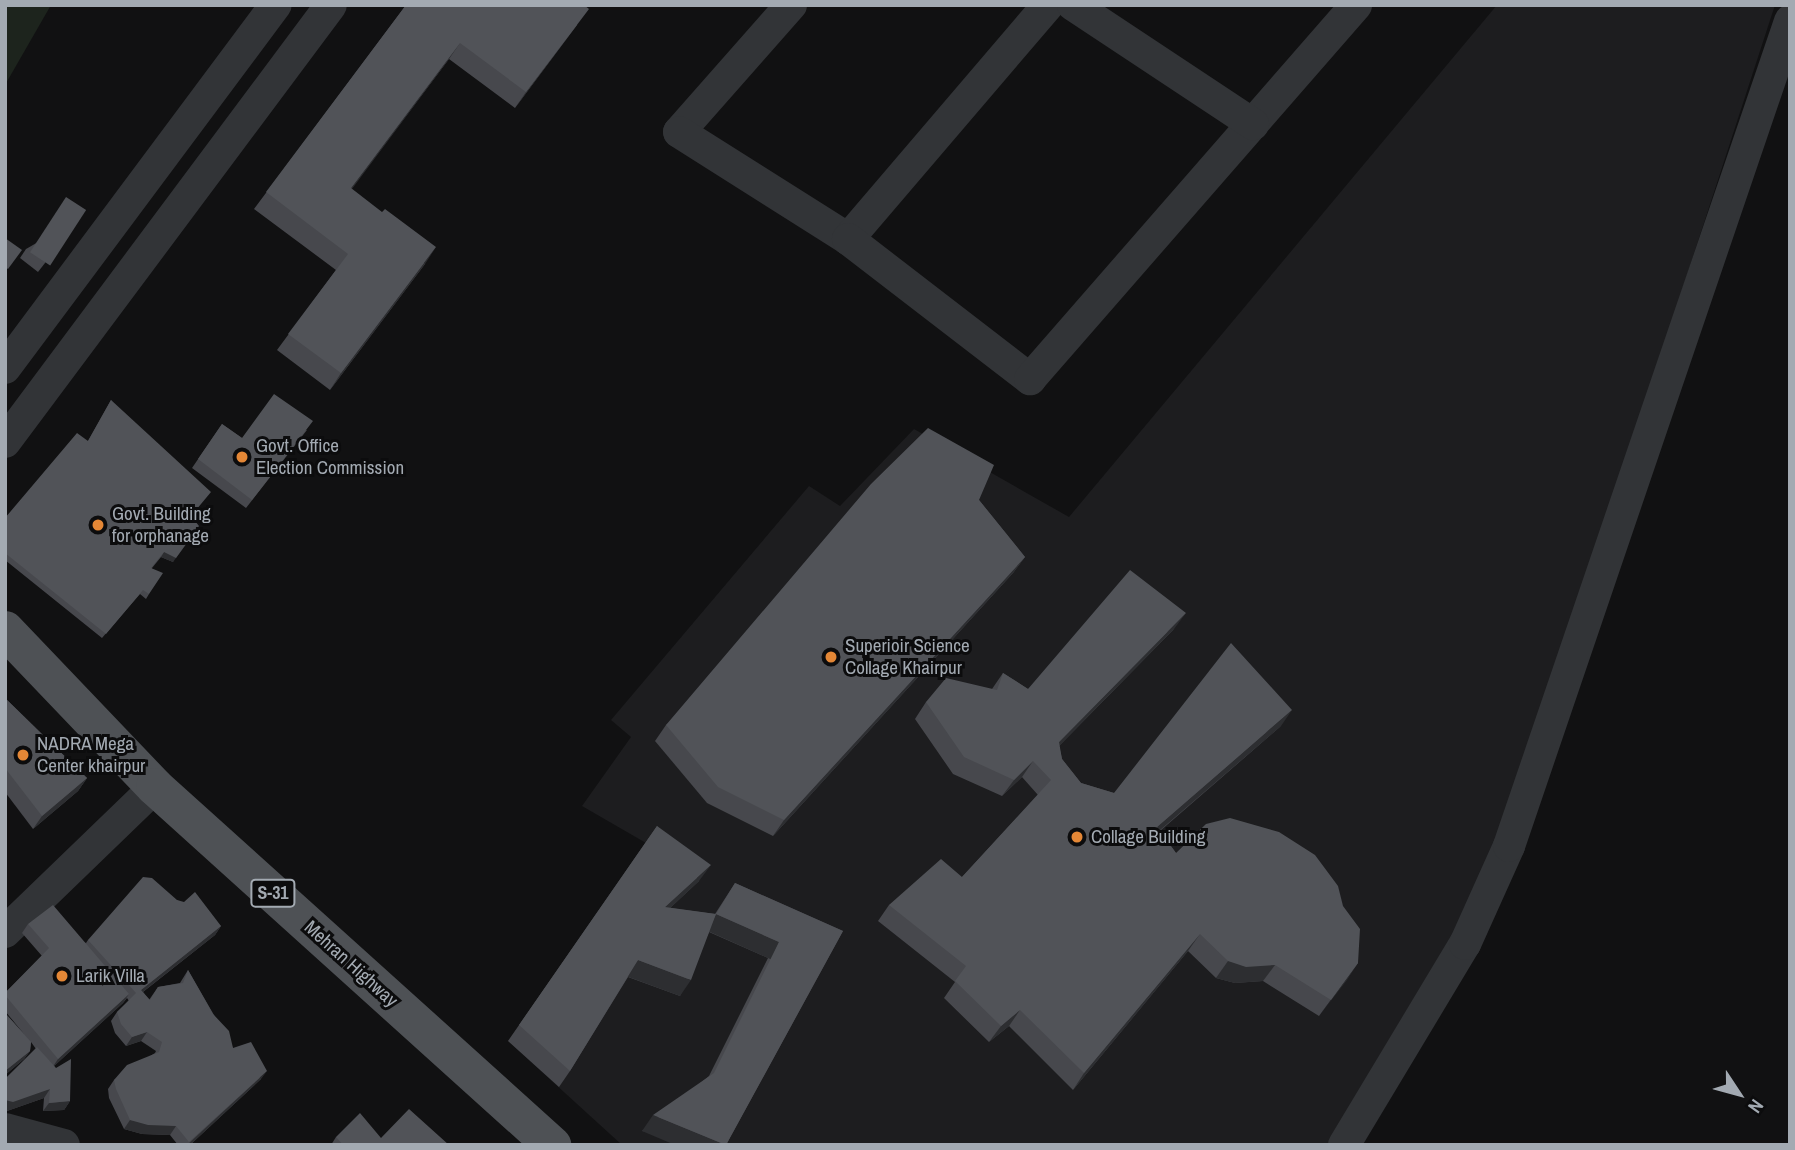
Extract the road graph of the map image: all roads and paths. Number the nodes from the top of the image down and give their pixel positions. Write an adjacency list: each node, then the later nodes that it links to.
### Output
1 (276, 5): 10 (street)
2 (331, 5): 11 (street)
3 (791, 5): 9 (street)
4 (1048, 5): 9 (street)
5 (1073, 5): 8 (street)
6 (1356, 5): 8 (street)
7 (1790, 21): 18 (street)
8 (1253, 124): 9 (street)
9 (848, 239)
10 (5, 368)
11 (5, 442)
12 (5, 630): 13 (main road, Mehran Highway / S-31)
13 (155, 787): 14 (street); 17 (main road, Mehran Highway / S-31)
14 (5, 932)
15 (5, 1129): 16 (street)
16 (64, 1145)
17 (552, 1145)
18 (1344, 1145)

